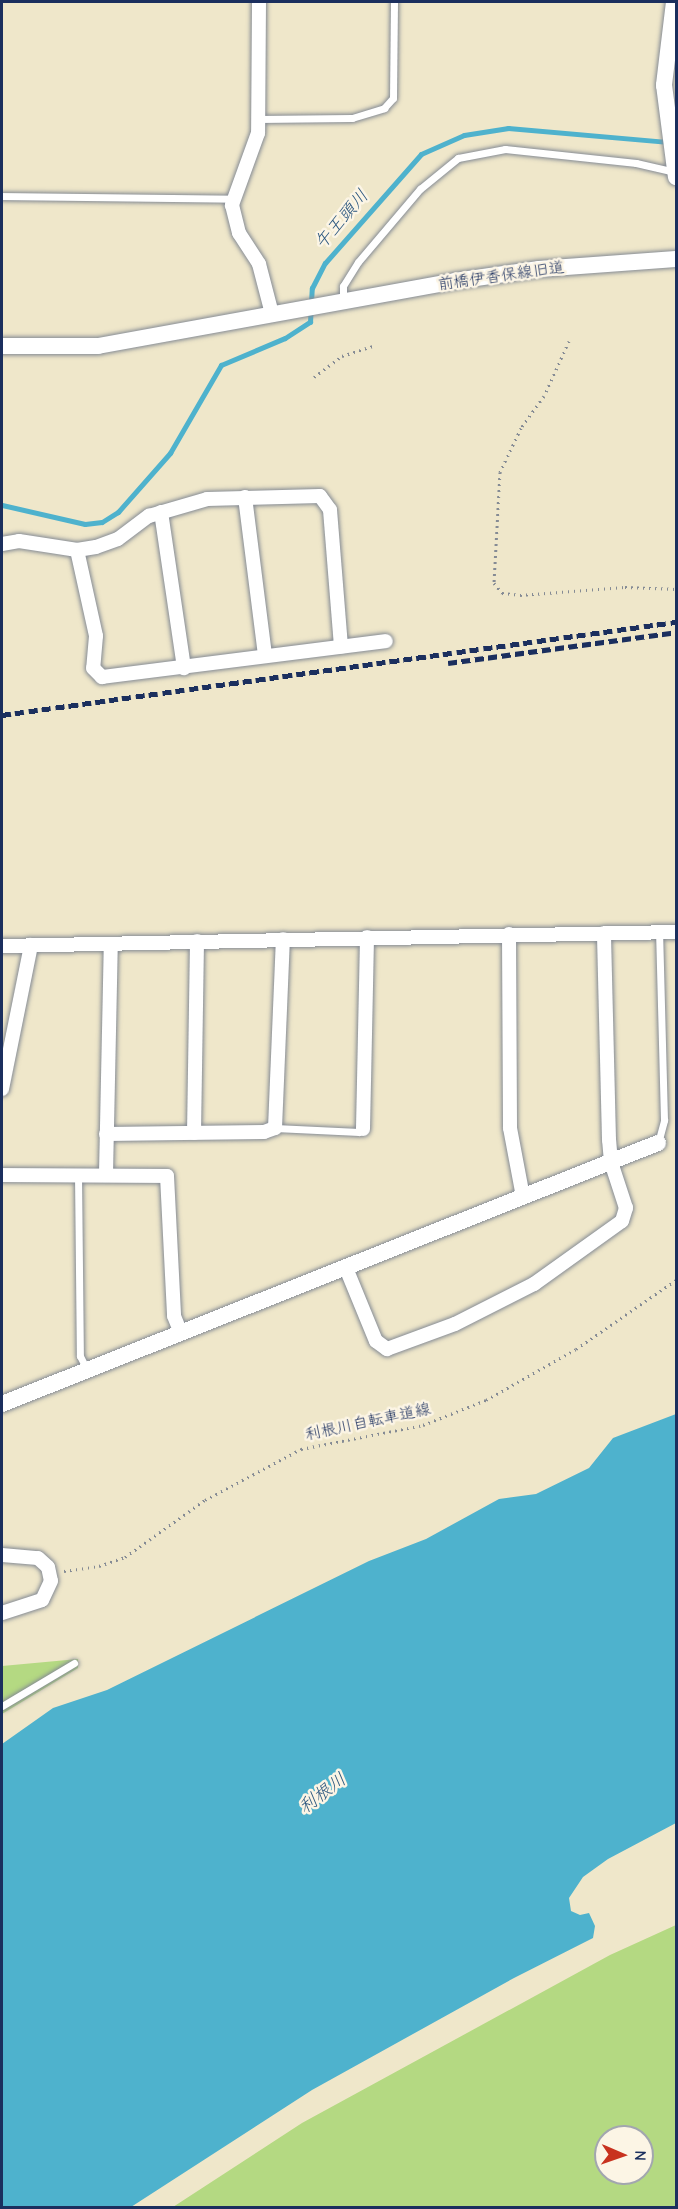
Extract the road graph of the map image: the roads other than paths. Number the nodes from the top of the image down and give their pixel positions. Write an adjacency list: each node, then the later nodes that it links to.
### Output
1 (259, 2): 4 (street)
2 (394, 2): 4 (lane)
3 (674, 2): 5 (street)
4 (258, 118): 7 (street)
5 (676, 172): 9 (lane)
6 (2, 196): 7 (lane)
7 (233, 199): 10 (street)
8 (676, 259): 9 (street, 前橋伊香保線旧道)
9 (343, 301): 10 (street, 前橋伊香保線旧道)
10 (272, 314): 11 (street)
11 (2, 346)
12 (245, 497): 13 (street); 17 (street); 18 (street)
13 (161, 512): 15 (street); 19 (street)
14 (2, 543): 15 (street)
15 (76, 550): 19 (street)
16 (386, 641): 17 (street)
17 (341, 647): 18 (street)
18 (265, 656): 19 (street)
19 (184, 668)
20 (659, 932): 21 (street); 22 (street); 35 (lane)
21 (676, 932)
22 (604, 933): 23 (street); 36 (street)
23 (508, 934): 24 (street); 40 (street)
24 (367, 937): 25 (street); 32 (street)
25 (283, 939): 26 (street); 31 (street)
26 (197, 941): 27 (street); 33 (street)
27 (111, 944): 28 (street); 34 (street)
28 (31, 945): 29 (street); 30 (street)
29 (2, 946)
30 (2, 1089)
31 (275, 1128): 32 (lane); 33 (street)
32 (363, 1129)
33 (194, 1133): 34 (street)
34 (106, 1134): 38 (street)
35 (658, 1143): 36 (street)
36 (611, 1162): 40 (street); 41 (street)
37 (78, 1174): 38 (street); 39 (street); 43 (lane)
38 (106, 1174): 42 (street)
39 (2, 1175)
40 (524, 1197): 41 (street)
41 (346, 1268): 42 (street)
42 (180, 1333): 43 (street)
43 (87, 1370): 44 (street)
44 (2, 1404)
45 (2, 1555): 46 (street)
46 (2, 1613)
47 (74, 1663): 48 (lane)
48 (2, 1706)

